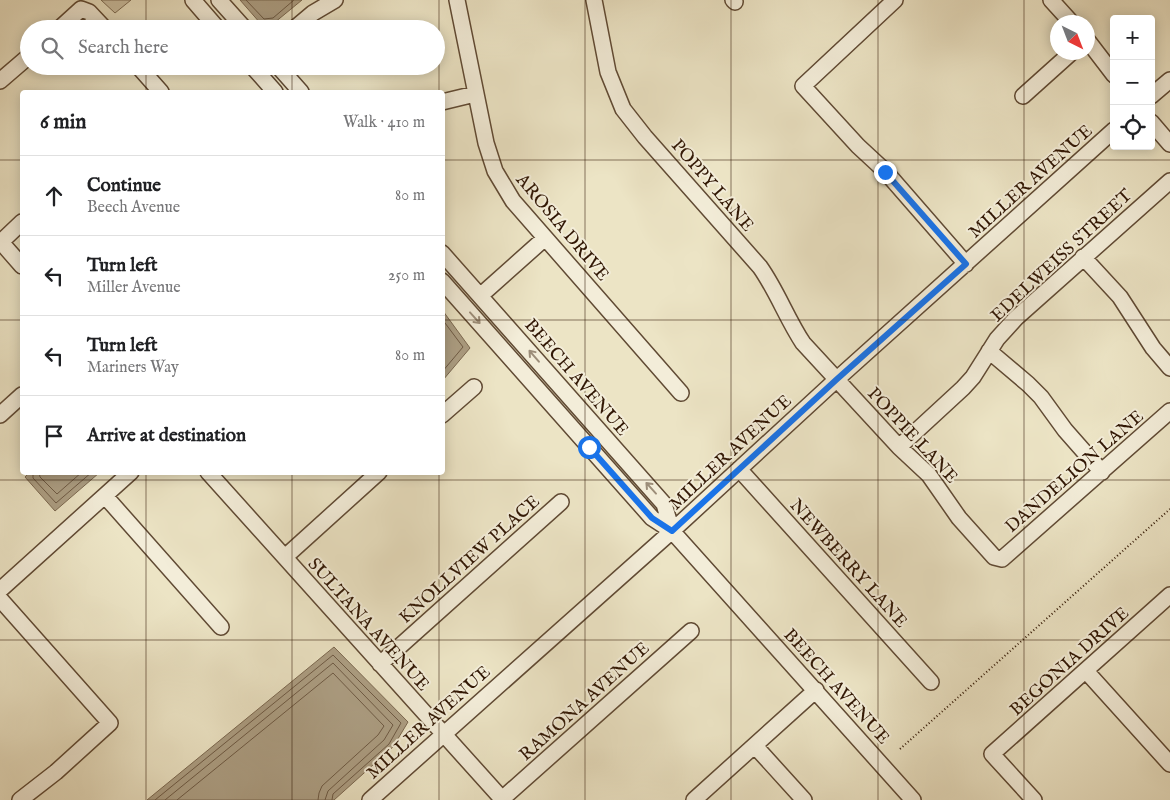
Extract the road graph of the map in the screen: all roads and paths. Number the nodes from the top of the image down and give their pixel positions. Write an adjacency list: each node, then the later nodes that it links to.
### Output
1 (193, 0): 11 (street)
2 (219, 0): 12 (street)
3 (335, 0): 13 (street)
4 (456, 0): 27 (street, AROSIA DRIVE)
5 (594, 0): 45 (street, POPPY LANE)
6 (895, 0): 40 (street)
7 (1051, 0): 8 (street)
8 (1065, 15)
9 (69, 20): 10 (street)
10 (97, 20)
11 (210, 20)
12 (237, 20)
13 (304, 20)
14 (1095, 50): 17 (street)
15 (1063, 60): 28 (street)
16 (20, 64): 22 (street)
17 (1110, 70)
18 (146, 75): 23 (street)
19 (260, 75): 24 (street)
20 (286, 75): 25 (street)
21 (1170, 80): 26 (street)
22 (0, 81)
23 (160, 90)
24 (273, 90)
25 (299, 90)
26 (1155, 93)
27 (476, 94): 29 (street); 35 (street, AROSIA DRIVE)
28 (1023, 96)
29 (445, 101)
30 (1155, 127): 32 (street)
31 (1110, 134): 40 (street, MILLER AVENUE)
32 (1170, 144)
33 (1170, 181): 38 (street, EDELWEISS STREET)
34 (20, 224): 36 (street)
35 (545, 238): 42 (street); 47 (street, AROSIA DRIVE)
36 (0, 242): 39 (street)
37 (445, 256): 42 (street, BEECH AVENUE)
38 (1083, 257): 43 (street, EDELWEISS STREET); 44 (street)
39 (20, 264)
40 (966, 264): 45 (street, MILLER AVENUE)
41 (445, 284): 61 (street, BEECH AVENUE, one-way to 61)
42 (480, 296): 61 (street, BEECH AVENUE, one-way to 42)
43 (989, 351): 52 (street, EDELWEISS STREET); 54 (street)
44 (1170, 368)
45 (836, 380): 52 (street, POPPIE LANE); 53 (street, MILLER AVENUE)
46 (474, 387): 50 (street)
47 (681, 393)
48 (20, 397): 51 (street)
49 (1170, 411): 54 (street, DANDELION LANE)
50 (445, 412)
51 (0, 415)
52 (899, 446): 63 (street, POPPIE LANE)
53 (739, 469): 61 (street, MILLER AVENUE); 71 (street, NEWBERRY LANE)
54 (1102, 472): 63 (street, DANDELION LANE)
55 (128, 475): 58 (street)
56 (211, 475): 62 (street, SULTANA AVENUE)
57 (376, 475): 62 (street)
58 (104, 496): 64 (street); 67 (street)
59 (561, 502): 69 (street, KNOLLVIEW PLACE)
60 (1170, 509): 75 (path)
61 (672, 531): 72 (street, BEECH AVENUE); 73 (street, MILLER AVENUE)
62 (285, 557): 69 (street, SULTANA AVENUE)
63 (1002, 559)
64 (0, 590)
65 (1170, 595): 70 (street, BEGONIA DRIVE)
66 (0, 599): 77 (street)
67 (221, 627)
68 (691, 631): 79 (street, RAMONA AVENUE)
69 (380, 664): 73 (street, SULTANA AVENUE)
70 (1086, 671): 76 (street); 83 (street, BEGONIA DRIVE)
71 (931, 682)
72 (816, 690): 74 (street); 82 (street, BEECH AVENUE)
73 (443, 734): 78 (street, MILLER AVENUE); 79 (street, SULTANA AVENUE)
74 (754, 746): 80 (street); 81 (street)
75 (900, 749)
76 (1170, 764)
77 (20, 800)
78 (370, 800)
79 (502, 800)
80 (694, 800)
81 (804, 800)
82 (913, 800)
83 (1034, 800)

